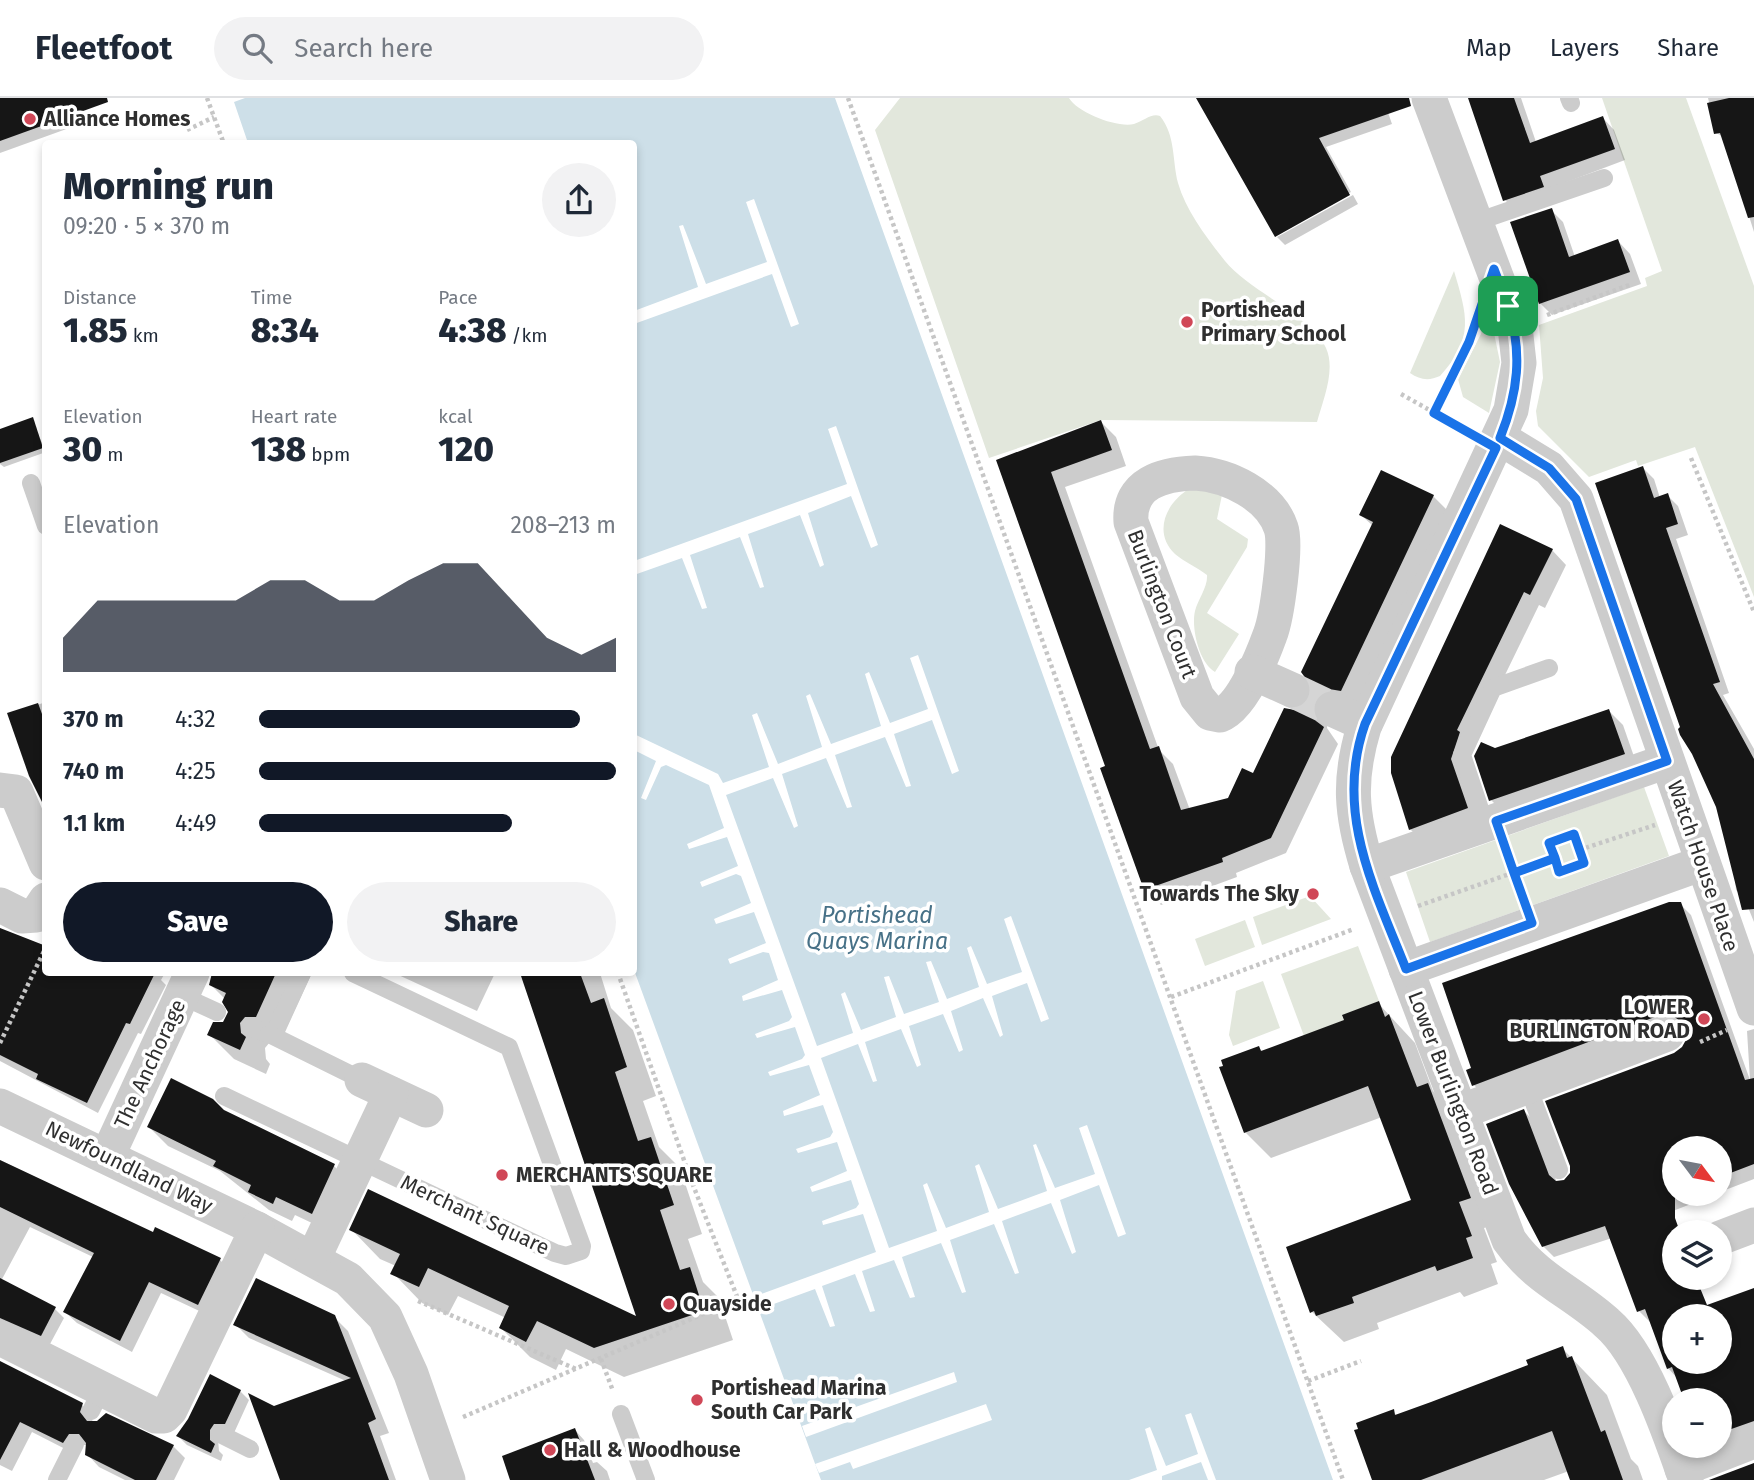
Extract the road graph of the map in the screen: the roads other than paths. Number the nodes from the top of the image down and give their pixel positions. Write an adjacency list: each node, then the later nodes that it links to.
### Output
1 (1429, 98): 3 (street, Lower Burlington Road)
2 (1604, 178): 3 (lane)
3 (1476, 222): 4 (street, Lower Burlington Road)
4 (1498, 443): 11 (street, Lower Burlington Road); 12 (street, Watch House Place)
5 (37, 493): 6 (lane)
6 (42, 511)
7 (1549, 668): 14 (lane)
8 (1252, 672): 8 (street, Burlington Court); 9 (street)
9 (1292, 690)
10 (1332, 709): 11 (street)
11 (1365, 724): 17 (street, Lower Burlington Road)
12 (1667, 761): 14 (street); 16 (street, Watch House Place)
13 (0, 790): 15 (street)
14 (1491, 822): 17 (street)
15 (42, 854)
16 (1703, 863): 20 (street); 25 (street, Watch House Place)
17 (1367, 866): 20 (street, Lower Burlington Road)
18 (0, 905): 19 (street)
19 (42, 906)
20 (1406, 969): 34 (street, Lower Burlington Road)
21 (301, 976): 27 (lane)
22 (359, 976): 36 (lane, Merchant Square)
23 (187, 985): 24 (lane); 35 (street, The Anchorage)
24 (217, 1012)
25 (1742, 1018)
26 (251, 1027): 27 (lane)
27 (269, 1034): 29 (lane)
28 (1667, 1034): 30 (street)
29 (377, 1087): 33 (street); 36 (street)
30 (1528, 1087): 34 (street); 37 (lane)
31 (225, 1096): 36 (lane, Merchant Square)
32 (0, 1106): 35 (street, Newfoundland Way)
33 (426, 1111)
34 (1460, 1112): 48 (street, Lower Burlington Road)
35 (108, 1155): 39 (street, Newfoundland Way)
36 (360, 1160): 41 (street)
37 (1559, 1170)
38 (1754, 1225): 40 (street)
39 (257, 1230): 41 (street, Newfoundland Way); 42 (street)
40 (1732, 1233)
41 (313, 1259): 50 (street, Newfoundland Way)
42 (0, 1338)
43 (621, 1413): 51 (lane)
44 (220, 1434): 47 (lane)
45 (1754, 1441): 48 (street, Lower Burlington Road)
46 (75, 1444): 49 (lane)
47 (250, 1449)
48 (1684, 1475)
49 (57, 1480)
50 (448, 1480)
51 (646, 1480)

